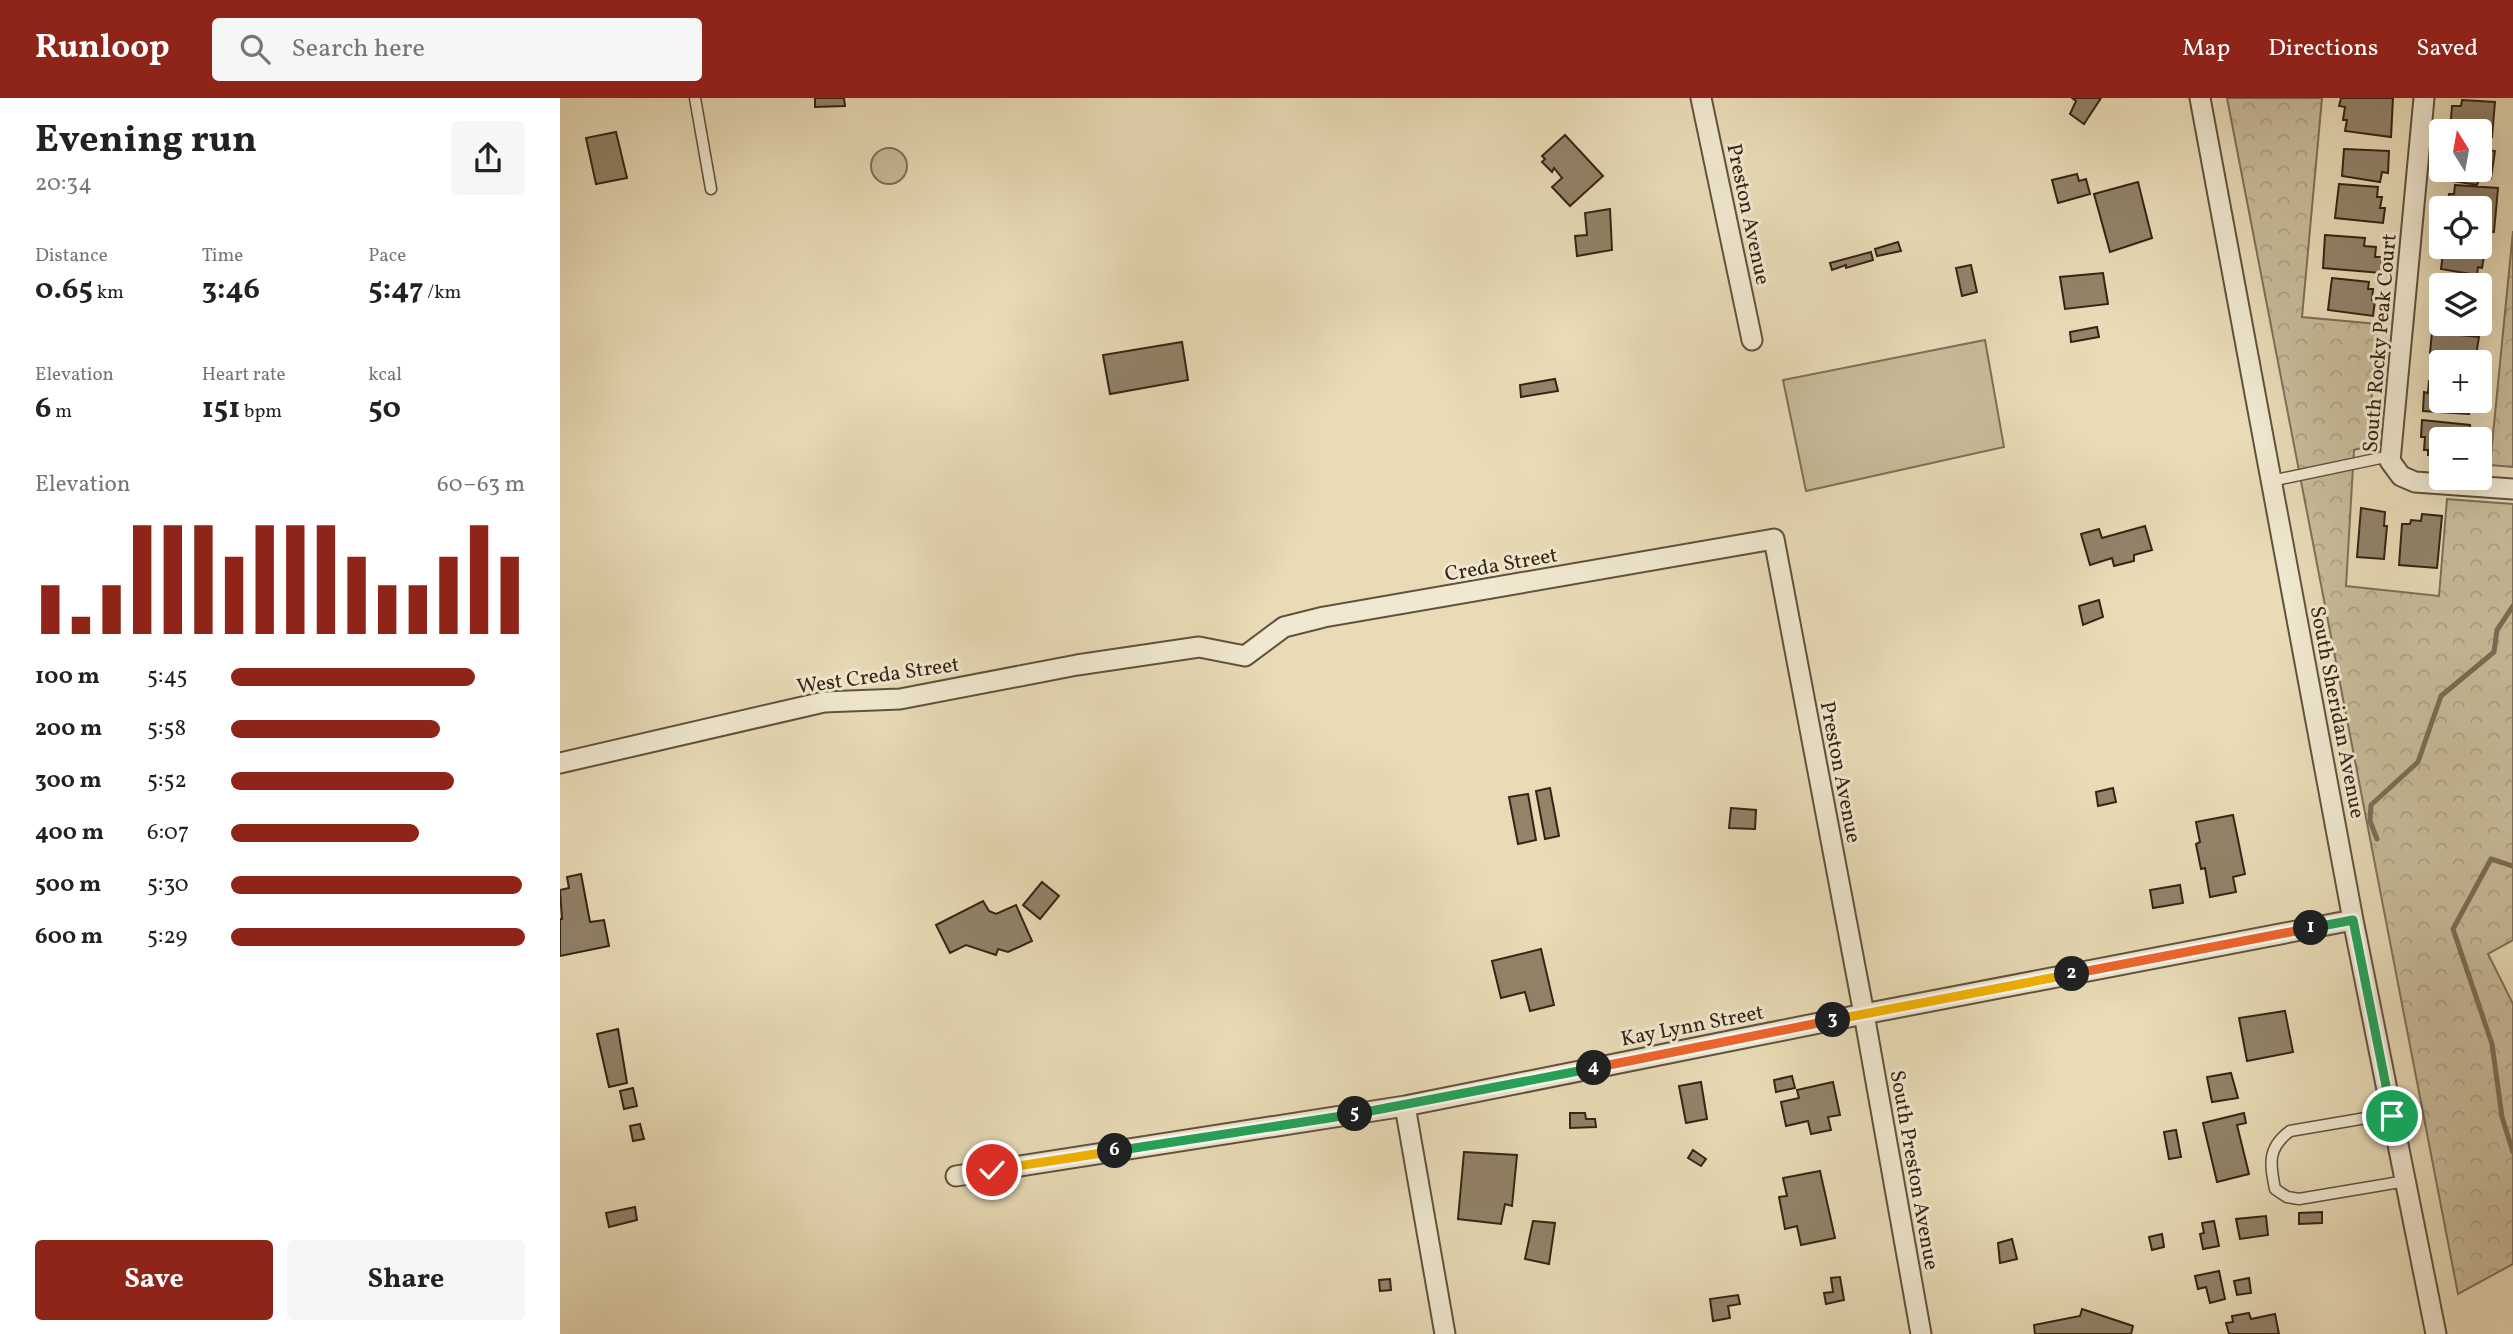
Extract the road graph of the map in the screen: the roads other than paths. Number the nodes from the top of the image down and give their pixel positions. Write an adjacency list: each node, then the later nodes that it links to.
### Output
1 (695, 98): 5 (lane)
2 (1701, 98): 6 (street, Preston Avenue)
3 (2200, 98): 8 (street, South Sheridan Avenue)
4 (2424, 98): 7 (street, South Rocky Peak Court)
5 (711, 189)
6 (1752, 340)
7 (2390, 468): 8 (lane); 9 (street, South Rocky Peak Court)
8 (2271, 481): 13 (street, South Sheridan Avenue)
9 (2513, 489)
10 (1773, 539): 11 (street, Creda Street); 14 (street, Preston Avenue)
11 (1245, 656): 12 (street, West Creda Street)
12 (560, 763)
13 (2353, 920): 14 (street, Kay Lynn Street); 16 (street, South Sheridan Avenue)
14 (1864, 1014): 15 (street, Kay Lynn Street); 20 (street, South Preston Avenue)
15 (1405, 1106): 17 (street, Kay Lynn Street); 19 (street)
16 (2392, 1116): 18 (street, South Sheridan Avenue); 18 (lane)
17 (956, 1176)
18 (2406, 1181): 21 (street, South Sheridan Avenue)
19 (1445, 1334)
20 (1921, 1334)
21 (2436, 1334)

